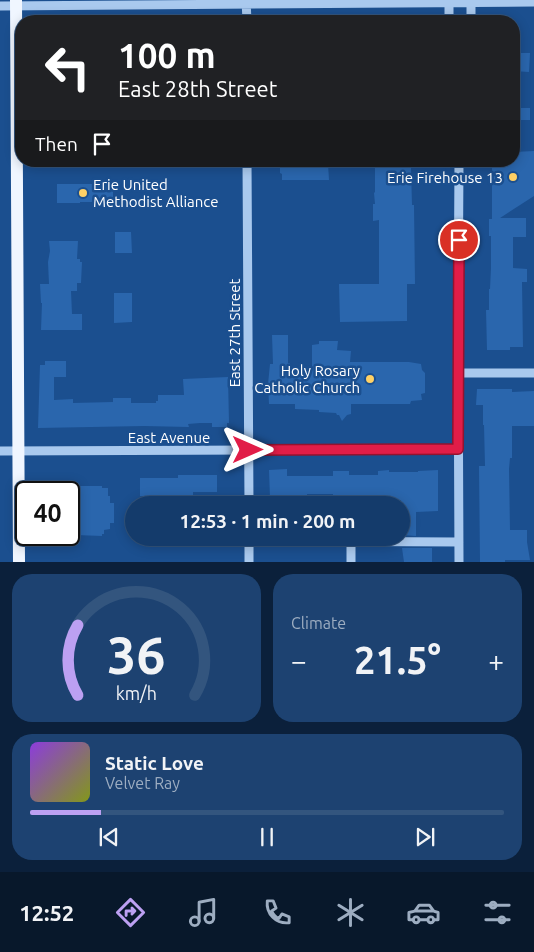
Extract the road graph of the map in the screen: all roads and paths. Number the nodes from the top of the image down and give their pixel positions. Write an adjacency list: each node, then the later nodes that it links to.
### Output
1 (448, 1): 2 (street); 4 (street); 9 (street)
2 (471, 1): 5 (street); 10 (street)
3 (129, 2): 4 (street); 6 (street)
4 (246, 2): 8 (street)
5 (534, 2)
6 (16, 3): 7 (street)
7 (0, 6)
8 (247, 15)
9 (448, 15)
10 (471, 15)
11 (17, 167): 19 (main road)
12 (247, 167): 17 (street, East 27th Street)
13 (459, 167): 14 (street)
14 (458, 373): 15 (street); 16 (street)
15 (534, 373)
16 (458, 449): 17 (street, East Avenue); 22 (street)
17 (248, 450): 19 (street, East Avenue); 20 (street, East 27th Street)
18 (0, 451): 19 (street, East Avenue)
19 (18, 451): 25 (main road)
20 (249, 496)
21 (410, 542): 22 (street)
22 (459, 542): 28 (street)
23 (249, 546): 26 (street)
24 (351, 546): 27 (street)
25 (18, 562)
26 (249, 562)
27 (351, 562)
28 (459, 562)

